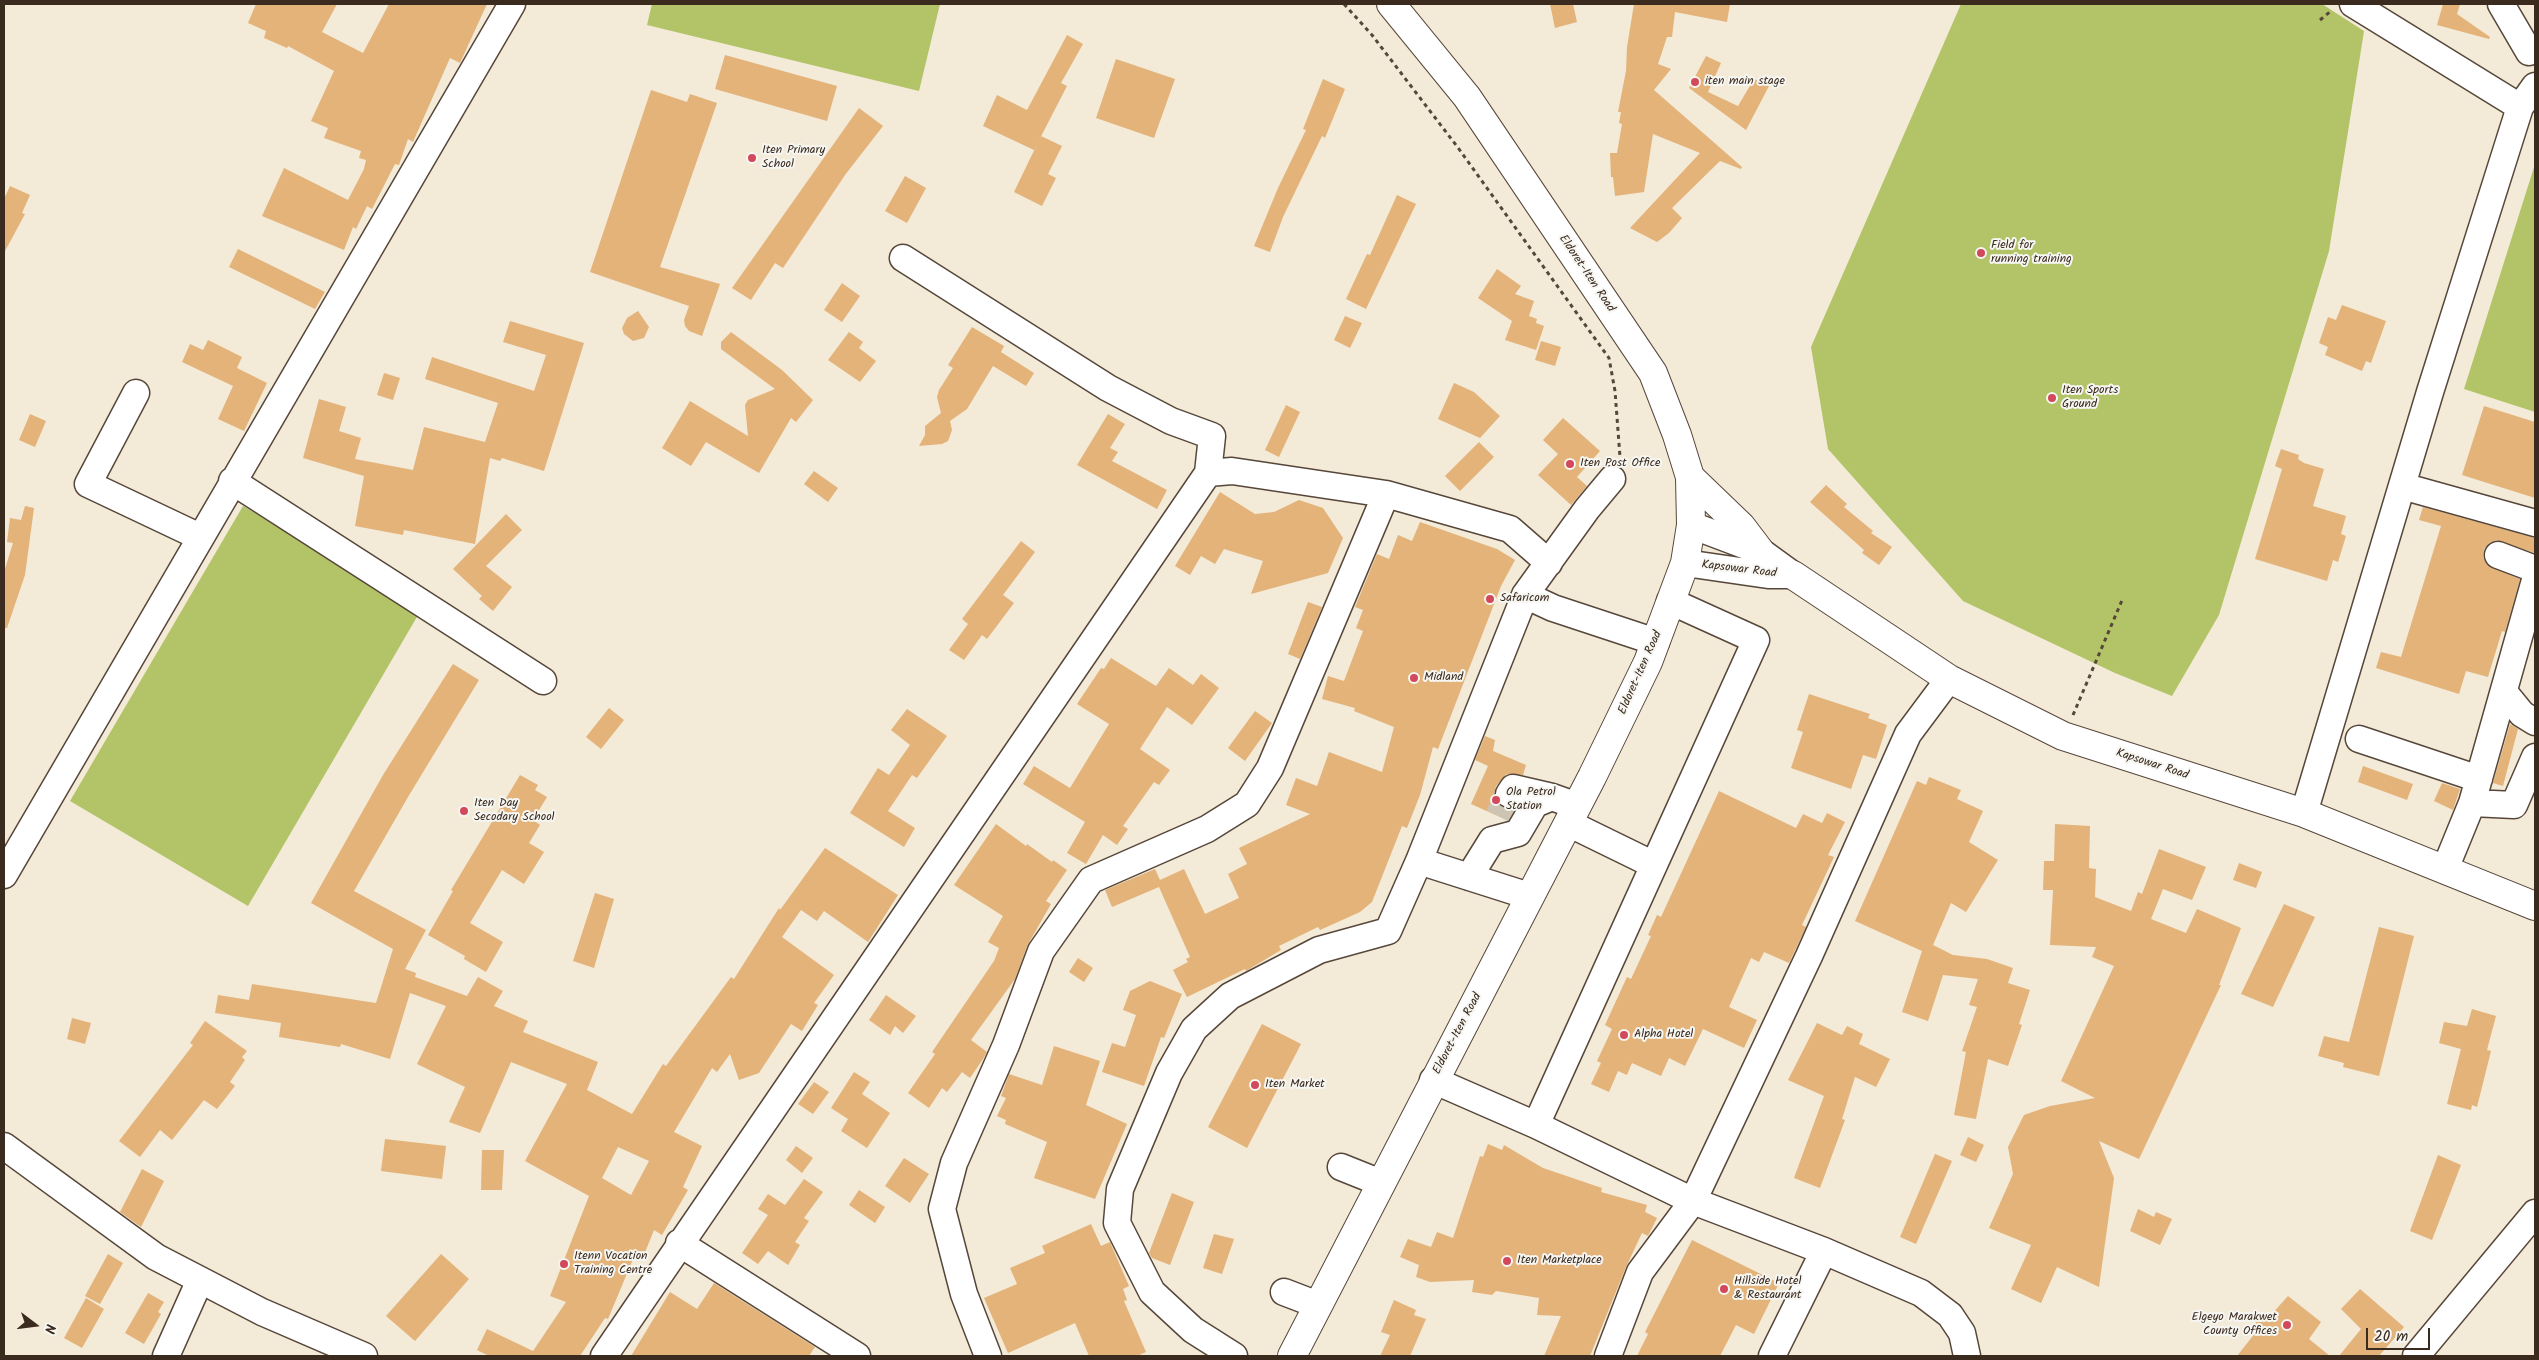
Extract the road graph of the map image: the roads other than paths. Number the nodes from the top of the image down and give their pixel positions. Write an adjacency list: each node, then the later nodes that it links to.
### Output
1 (512, 4): 14 (street)
2 (1391, 4): 12 (main road, Eldoret-Iten Road)
3 (2353, 4): 8 (street)
4 (2501, 4): 5 (street)
5 (2532, 40): 6 (street)
6 (2535, 77)
7 (2535, 86): 8 (street)
8 (2520, 107): 15 (street)
9 (903, 258): 11 (street)
10 (136, 393): 19 (street)
11 (1208, 473): 16 (street); 55 (street)
12 (1690, 477): 18 (main road, Eldoret-Iten Road); 20 (main road)
13 (1612, 479): 22 (street)
14 (232, 481): 19 (street); 31 (street)
15 (2402, 486): 17 (street); 39 (street)
16 (1386, 494): 22 (street); 64 (street)
17 (2535, 523)
18 (1691, 525): 20 (street, Kapsowar Road); 23 (main road, Eldoret-Iten Road)
19 (200, 537): 44 (street)
20 (1760, 551): 25 (street, Kapsowar Road)
21 (2498, 556): 24 (street)
22 (1549, 563): 27 (street)
23 (1685, 563): 25 (street, Kapsowar Road); 28 (main road, Eldoret-Iten Road)
24 (2535, 569)
25 (1793, 575): 30 (main road, Kapsowar Road)
26 (2535, 580): 32 (street)
27 (1525, 595): 29 (street); 41 (street)
28 (1670, 601): 29 (main road, Eldoret-Iten Road); 42 (street)
29 (1656, 642): 38 (main road, Eldoret-Iten Road)
30 (1949, 679): 39 (main road, Kapsowar Road); 53 (street)
31 (543, 681)
32 (2504, 692): 33 (street); 36 (street)
33 (2535, 722)
34 (2359, 739): 36 (street)
35 (2535, 757): 37 (street)
36 (2479, 778): 37 (street)
37 (2472, 803): 43 (street)
38 (1566, 809): 40 (street); 40 (street); 42 (street); 46 (main road, Eldoret-Iten Road)
39 (2304, 813): 43 (main road, Kapsowar Road)
40 (1500, 817): 45 (street)
41 (1419, 861): 45 (street); 65 (street)
42 (1654, 866): 49 (street)
43 (2445, 869): 47 (main road, Kapsowar Road)
44 (4, 875)
45 (1469, 877): 46 (street)
46 (1529, 896): 48 (main road, Eldoret-Iten Road)
47 (2534, 903)
48 (1433, 1080): 49 (street); 52 (main road, Eldoret-Iten Road)
49 (1536, 1125): 53 (street)
50 (4, 1146): 57 (street)
51 (1341, 1167): 52 (street)
52 (1381, 1183): 59 (main road, Eldoret-Iten Road)
53 (1693, 1202): 56 (street); 67 (street)
54 (2535, 1213): 70 (street)
55 (679, 1244): 62 (street); 63 (street)
56 (1824, 1251): 68 (street); 69 (street)
57 (200, 1280): 60 (street); 61 (street)
58 (1284, 1292): 59 (street)
59 (1318, 1305): 66 (main road, Eldoret-Iten Road)
60 (166, 1356)
61 (364, 1356)
62 (604, 1356)
63 (857, 1356)
64 (988, 1356)
65 (1234, 1356)
66 (1292, 1356)
67 (1608, 1356)
68 (1772, 1356)
69 (1967, 1356)
70 (2416, 1356)

